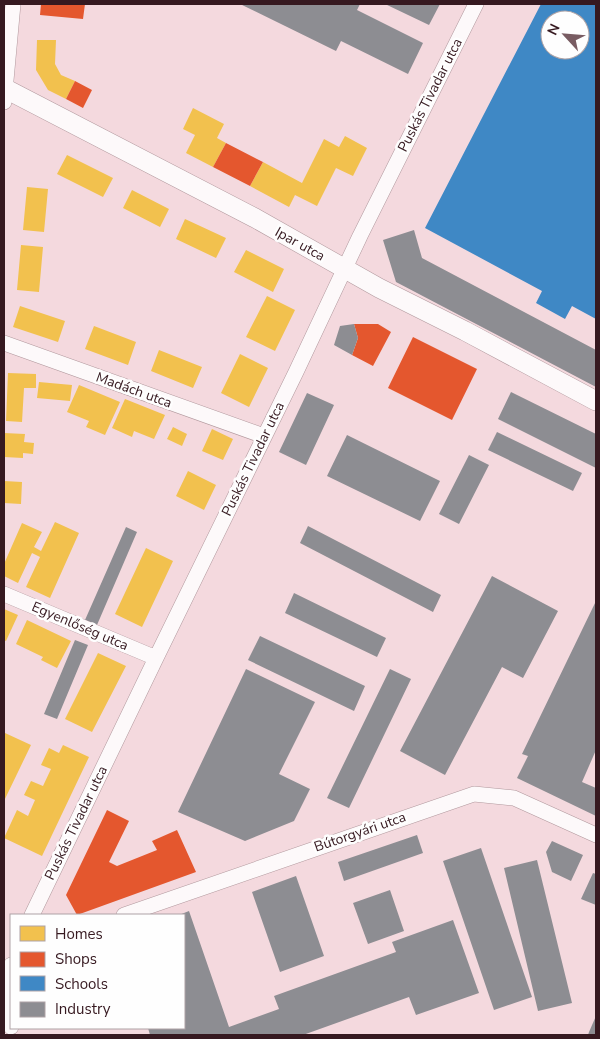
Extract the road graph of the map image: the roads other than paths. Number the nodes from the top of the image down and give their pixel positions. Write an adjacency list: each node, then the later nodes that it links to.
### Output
1 (13, 4): 3 (street)
2 (476, 4): 4 (street, Puskás Tivadar utca)
3 (4, 93): 4 (street, Ipar utca)
4 (346, 269): 6 (street, Ipar utca); 7 (street, Puskás Tivadar utca)
5 (4, 343): 7 (street, Madách utca)
6 (596, 401)
7 (264, 436): 9 (street, Puskás Tivadar utca)
8 (4, 594): 9 (street, Egyenlőség utca)
9 (156, 658): 11 (street, Puskás Tivadar utca)
10 (596, 835): 12 (street, Bútorgyári utca)
11 (32, 914)
12 (127, 914)
13 (10, 975): 14 (street)
14 (10, 1023)

